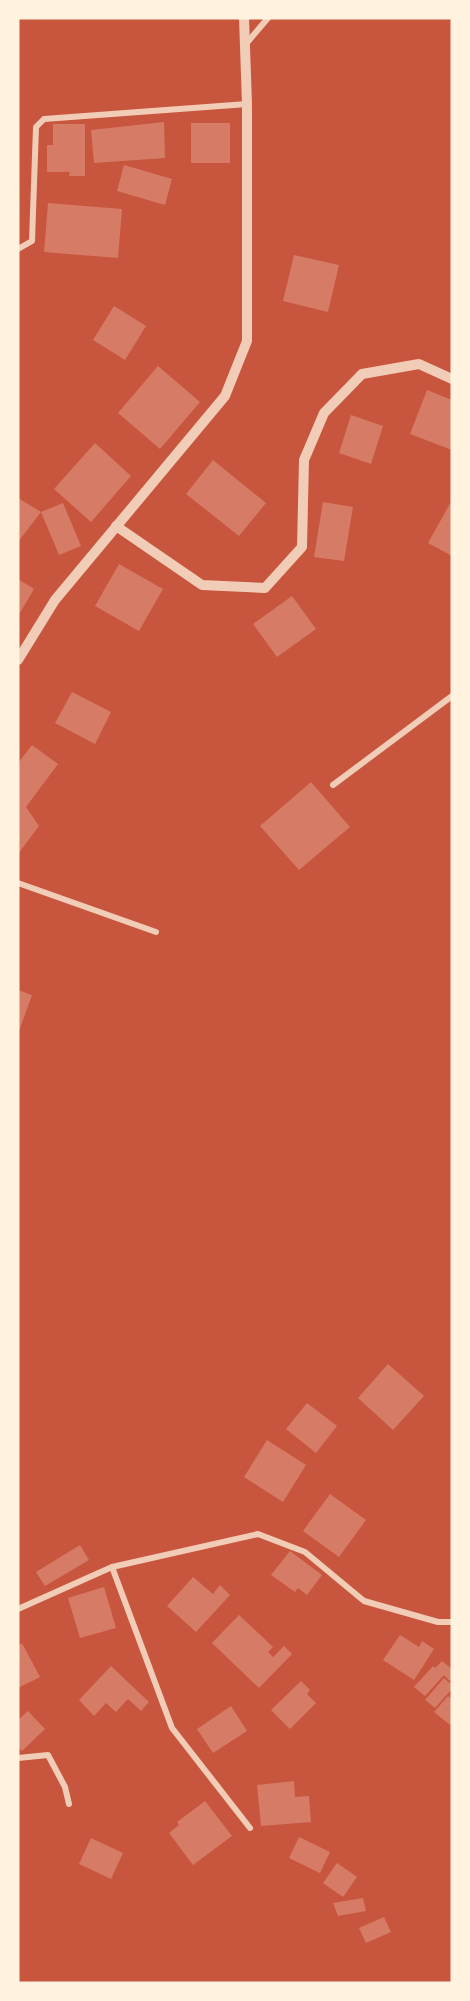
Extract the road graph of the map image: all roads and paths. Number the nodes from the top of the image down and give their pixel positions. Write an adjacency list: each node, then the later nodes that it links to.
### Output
1 (244, 18): 3 (street)
2 (268, 18): 3 (street)
3 (245, 45): 4 (street)
4 (247, 104): 5 (street); 7 (street)
5 (18, 249)
6 (452, 379): 7 (street)
7 (116, 526): 8 (street)
8 (18, 660)
9 (452, 696): 10 (street)
10 (333, 785)
11 (18, 883): 12 (street)
12 (156, 932)
13 (112, 1567): 14 (street); 15 (street); 18 (street)
14 (18, 1609)
15 (452, 1622)
16 (18, 1758): 17 (street)
17 (69, 1804)
18 (250, 1828)

